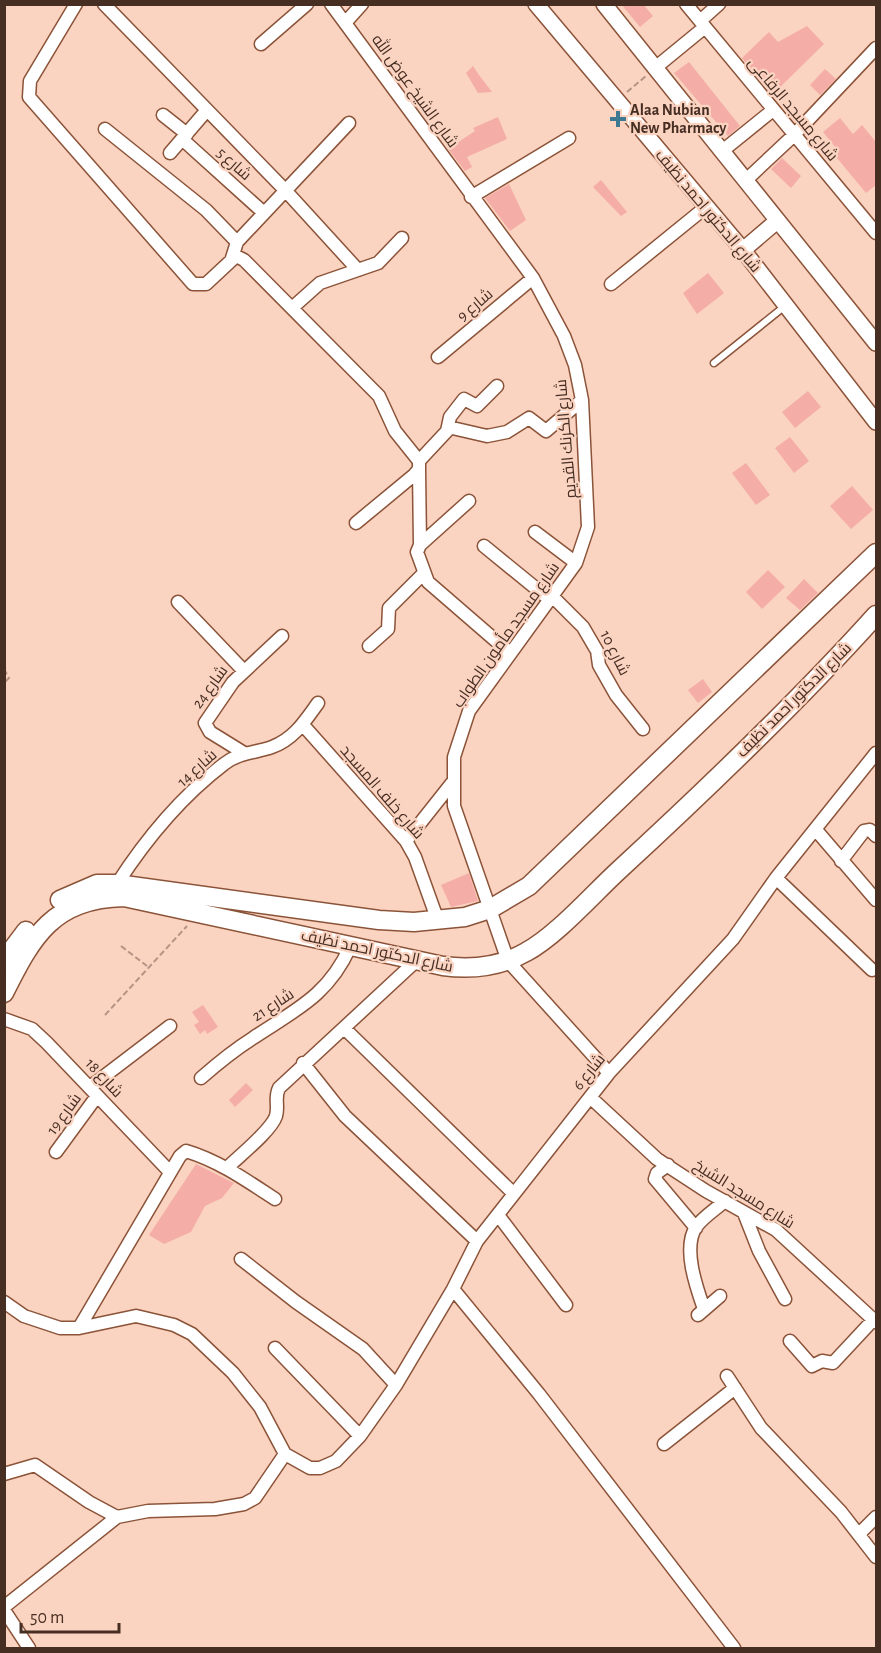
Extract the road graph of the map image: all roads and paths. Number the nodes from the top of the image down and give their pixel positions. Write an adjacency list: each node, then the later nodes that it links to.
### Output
1 (76, 4): 36 (street)
2 (104, 4): 16 (street)
3 (308, 4): 12 (street)
4 (331, 4): 10 (street, شارع الشيخ عوض الله)
5 (362, 4): 10 (street)
6 (536, 4): 15 (street, شارع الدكتور احمد نظيف)
7 (604, 4): 14 (street)
8 (686, 4): 11 (street, شارع مسجد الرفاعى)
9 (718, 4): 11 (street)
10 (345, 23): 28 (street, شارع الشيخ عوض الله)
11 (703, 24): 14 (street); 17 (street, شارع مسجد الرفاعى)
12 (261, 44)
13 (876, 48): 21 (street)
14 (655, 68): 15 (path); 24 (street)
15 (616, 101): 29 (street, شارع الدكتور احمد نظيف)
16 (207, 110): 22 (street); 27 (street)
17 (773, 110): 21 (street, شارع مسجد الرفاعى); 24 (street)
18 (163, 116): 22 (street, شارع 5)
19 (349, 123): 27 (street)
20 (105, 129): 34 (street)
21 (793, 136): 26 (street); 32 (street, شارع مسجد الرفاعى)
22 (184, 137): 25 (street); 30 (street, شارع 5)
23 (569, 138): 28 (street)
24 (721, 152): 26 (street)
25 (170, 153)
26 (745, 181): 31 (street)
27 (285, 190): 30 (street); 37 (street)
28 (471, 197): 38 (street, شارع الكرنك القديم)
29 (705, 207): 35 (street, شارع الدكتور احمد نظيف); 39 (street)
30 (264, 213): 34 (street)
31 (777, 221): 35 (street); 42 (street)
32 (876, 233)
33 (402, 238): 37 (street)
34 (237, 242): 36 (street)
35 (743, 250): 40 (street, شارع الدكتور احمد نظيف)
36 (232, 258): 41 (street)
37 (358, 270): 41 (street)
38 (533, 278): 43 (street, شارع 9); 46 (street, شارع الكرنك القديم)
39 (610, 284)
40 (786, 306): 44 (lane); 47 (street, شارع الدكتور احمد نظيف)
41 (292, 308): 49 (street)
42 (876, 343)
43 (438, 357)
44 (714, 363)
45 (497, 386): 48 (street)
46 (582, 400): 48 (street); 56 (street, شارع الكرنك القديم)
47 (876, 422)
48 (448, 426): 49 (street)
49 (419, 465): 51 (street); 53 (street)
50 (469, 501): 53 (street)
51 (356, 523)
52 (535, 532): 56 (street)
53 (420, 545): 57 (street)
54 (484, 546): 58 (street, شارع 10)
55 (876, 553): 80 (main road, شارع الدكتور احمد نظيف)
56 (576, 563): 58 (street, شارع مسجد مأمون الطواب)
57 (424, 573): 62 (street); 63 (street)
58 (551, 598): 63 (street, شارع مسجد مأمون الطواب); 69 (street, شارع 10)
59 (178, 602): 65 (street)
60 (876, 615): 87 (main road, شارع الدكتور احمد نظيف)
61 (282, 636): 65 (street, شارع 24)
62 (369, 646)
63 (510, 653): 72 (street, شارع مسجد مأمون الطواب)
64 (4, 669): 66 (path)
65 (243, 670): 70 (street, شارع 24)
66 (4, 683)
67 (318, 703): 68 (street, شارع 14)
68 (303, 725): 70 (street, شارع 14); 75 (street, شارع خلف المسجد)
69 (643, 729)
70 (244, 753): 78 (street, شارع 14)
71 (876, 753): 73 (street, شارع 6)
72 (452, 783): 75 (street); 80 (street, شارع مسجد مأمون الطواب)
73 (816, 830): 76 (street); 77 (street, شارع 6)
74 (876, 836): 76 (street)
75 (405, 841): 82 (street, شارع خلف المسجد)
76 (841, 861): 79 (street)
77 (776, 878): 89 (street); 96 (street, شارع 6)
78 (117, 884): 82 (main road, شارع الدكتور احمد نظيف); 85 (main road, شارع الدكتور احمد نظيف)
79 (876, 900)
80 (490, 909): 82 (main road, شارع الدكتور احمد نظيف); 87 (street, شارع مسجد مأمون الطواب)
81 (200, 913): 84 (main road, شارع الدكتور احمد نظيف); 88 (path); 90 (main road, شارع الدكتور احمد نظيف)
82 (438, 921)
83 (122, 945): 88 (path)
84 (350, 947): 86 (main road, شارع الدكتور احمد نظيف); 97 (street, شارع 21)
85 (4, 960)
86 (416, 961): 87 (main road, شارع الدكتور احمد نظيف); 94 (street)
87 (508, 961): 96 (street, شارع مسجد مأمون الطواب)
88 (147, 966): 91 (path)
89 (872, 970)
90 (4, 993)
91 (105, 1015)
92 (4, 1019): 98 (street, شارع 18)
93 (170, 1026): 98 (street, شارع 19)
94 (344, 1029): 95 (street); 104 (street)
95 (303, 1063): 102 (street); 110 (street)
96 (609, 1073): 99 (street, شارع 6)
97 (201, 1078)
98 (94, 1091): 100 (street, شارع 19); 103 (street, شارع 18)
99 (590, 1097): 101 (street, شارع مسجد الشيخ); 104 (street, شارع 6)
100 (56, 1152)
101 (668, 1165): 106 (street, شارع مسجد الشيخ); 109 (street)
102 (227, 1168): 103 (street); 105 (street)
103 (170, 1172): 118 (street)
104 (514, 1194): 108 (street, شارع 6)
105 (274, 1199)
106 (725, 1202): 107 (street, شارع مسجد الشيخ); 109 (street)
107 (744, 1213): 114 (street); 117 (street, شارع مسجد الشيخ)
108 (498, 1215): 110 (street, شارع 6); 116 (street)
109 (696, 1227): 113 (street)
110 (477, 1242): 112 (street, شارع 6)
111 (241, 1259): 122 (street)
112 (453, 1289): 122 (street, شارع 6); 134 (street)
113 (720, 1296)
114 (785, 1299)
115 (6, 1305): 118 (street)
116 (566, 1305)
117 (875, 1321): 119 (street)
118 (79, 1328): 126 (street)
119 (790, 1341)
120 (275, 1348): 124 (street)
121 (727, 1376): 123 (street)
122 (396, 1385): 124 (street, شارع 6)
123 (735, 1389): 125 (street); 130 (street)
124 (360, 1436): 126 (street, شارع 6)
125 (664, 1444)
126 (285, 1454): 128 (street)
127 (4, 1474): 128 (street)
128 (117, 1517): 132 (street)
129 (876, 1517): 130 (street)
130 (859, 1534): 131 (street)
131 (876, 1557)
132 (4, 1609): 133 (street)
133 (29, 1648)
134 (734, 1648)

